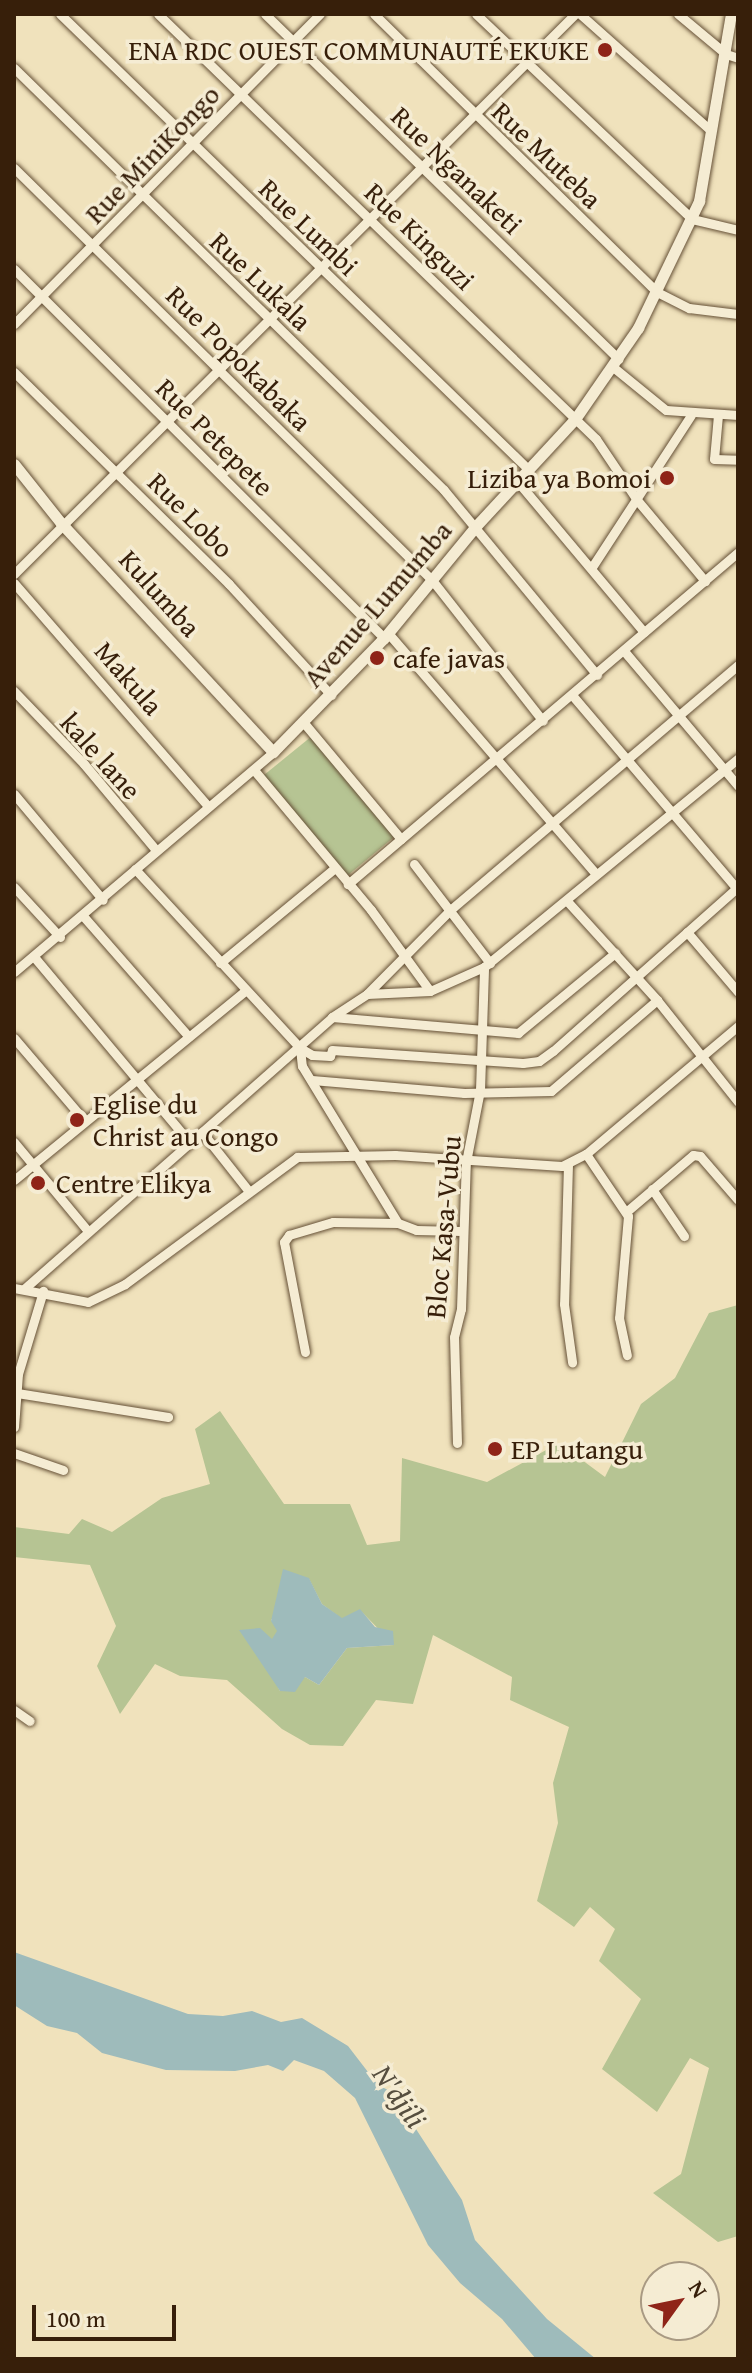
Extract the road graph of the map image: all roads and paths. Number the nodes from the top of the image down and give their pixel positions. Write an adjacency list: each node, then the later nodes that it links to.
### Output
1 (60, 14): 17 (street, Rue Lumbi)
2 (158, 14): 14 (street, Rue Kinguzi)
3 (265, 14): 10 (street, Rue Nganaketi)
4 (320, 14): 10 (street, Rue MiniKongo)
5 (374, 14): 15 (street, Rue Muteba)
6 (476, 14): 12 (street)
7 (577, 14): 12 (street); 16 (street)
8 (678, 14): 11 (street)
9 (731, 14): 11 (street, Avenue Lumumba)
10 (293, 42): 14 (street, Rue MiniKongo); 18 (street, Rue Nganaketi)
11 (732, 56): 16 (street, Avenue Lumumba)
12 (526, 62): 15 (street); 22 (street)
13 (14, 68): 20 (street, Rue Lukala)
14 (242, 94): 17 (street, Rue MiniKongo); 21 (street, Rue Kinguzi)
15 (473, 113): 18 (street); 27 (street, Rue Muteba)
16 (710, 130): 22 (street, Avenue Lumumba)
17 (192, 146): 20 (street, Rue MiniKongo); 25 (street, Rue Lumbi)
18 (421, 164): 21 (street); 32 (street, Rue Nganaketi)
19 (14, 168): 24 (street, Rue Popokabaka)
20 (143, 198): 24 (street, Rue MiniKongo); 30 (street, Rue Lukala)
21 (370, 217): 25 (street); 38 (street, Rue Kinguzi)
22 (692, 219): 23 (street); 27 (street, Avenue Lumumba)
23 (738, 230)
24 (93, 245): 28 (street, Rue MiniKongo); 33 (street, Rue Popokabaka)
25 (319, 268): 30 (street); 43 (street, Rue Lumbi)
26 (14, 269): 28 (street, Rue Petepete)
27 (657, 292): 29 (street, Rue Muteba); 32 (street, Avenue Lumumba)
28 (41, 297): 31 (street, Rue MiniKongo); 39 (street, Rue Petepete)
29 (738, 314)
30 (268, 318): 33 (street); 47 (street, Rue Lukala)
31 (14, 324)
32 (616, 363): 35 (street, Rue Nganaketi); 38 (street, Avenue Lumumba)
33 (219, 369): 39 (street); 51 (street, Rue Popokabaka)
34 (14, 372): 42 (street, Rue Lobo)
35 (691, 415): 36 (street, Rue Nganaketi); 45 (street)
36 (718, 415): 37 (street, Rue Nganaketi); 40 (street)
37 (738, 415)
38 (575, 419): 43 (street, Avenue Lumumba); 45 (street, Rue Kinguzi)
39 (167, 420): 42 (street); 55 (street, Rue Petepete)
40 (738, 460)
41 (14, 464): 46 (street, Kulumba)
42 (115, 470): 46 (street); 60 (street, Rue Lobo)
43 (529, 470): 44 (street, Avenue Lumumba)
44 (518, 482): 47 (street, Avenue Lumumba); 49 (street)
45 (637, 500): 49 (street); 52 (street, Rue Kinguzi)
46 (61, 523): 50 (street); 65 (street, Kulumba)
47 (476, 526): 51 (street, Avenue Lumumba); 58 (street, Rue Lukala)
48 (738, 552): 52 (street)
49 (592, 567): 54 (street)
50 (14, 574)
51 (432, 580): 55 (street, Avenue Lumumba); 63 (street, Rue Popokabaka)
52 (705, 581): 54 (street)
53 (14, 583): 73 (street, Makula)
54 (644, 632): 56 (street)
55 (386, 636): 60 (street, Avenue Lumumba); 68 (street, Rue Petepete)
56 (624, 651): 58 (street); 62 (street)
57 (738, 665): 62 (street)
58 (597, 675): 61 (street)
59 (14, 691): 77 (street, kale lane)
60 (331, 695): 64 (street, Avenue Lumumba)
61 (572, 695): 63 (street); 67 (street)
62 (678, 715): 67 (street); 69 (street)
63 (543, 721): 68 (street)
64 (304, 723): 65 (street, Avenue Lumumba); 76 (street)
65 (273, 752): 70 (street, Avenue Lumumba)
66 (738, 758): 69 (street)
67 (629, 761): 74 (street); 75 (street)
68 (495, 762): 75 (street, Rue Petepete); 76 (street)
69 (724, 769): 71 (street); 74 (street)
70 (254, 770): 73 (street, Avenue Lumumba); 79 (street)
71 (738, 786)
72 (14, 794): 85 (street)
73 (207, 805): 77 (street, Avenue Lumumba)
74 (673, 814): 81 (street); 84 (street)
75 (553, 823): 81 (street, Rue Petepete); 87 (street)
76 (401, 839): 82 (street)
77 (156, 850): 80 (street, Avenue Lumumba)
78 (414, 864): 87 (street)
79 (335, 868): 82 (street); 94 (street)
80 (135, 869): 85 (street, Avenue Lumumba); 94 (street)
81 (596, 874): 86 (street)
82 (348, 884): 92 (street)
83 (14, 887): 90 (street)
84 (738, 889): 89 (street)
85 (103, 900): 88 (street, Avenue Lumumba)
86 (567, 901): 91 (street); 95 (street)
87 (449, 911): 92 (street); 95 (street)
88 (84, 917): 90 (street, Avenue Lumumba); 106 (street)
89 (687, 932): 97 (street); 100 (street)
90 (60, 937): 93 (street, Avenue Lumumba)
91 (615, 953): 97 (street); 105 (street)
92 (404, 957): 99 (street); 101 (street)
93 (35, 958): 96 (street, Avenue Lumumba); 111 (street)
94 (220, 963): 98 (street)
95 (487, 965): 99 (street); 105 (street, Bloc Kasa-Vubu)
96 (14, 972)
97 (637, 977): 102 (street); 110 (street)
98 (245, 991): 106 (street); 108 (street)
99 (430, 991): 101 (street)
100 (738, 992)
101 (367, 994): 103 (street)
102 (657, 1000): 109 (street); 113 (street)
103 (332, 1017): 105 (street); 108 (street)
104 (738, 1026): 109 (street)
105 (483, 1027): 110 (street, Bloc Kasa-Vubu)
106 (189, 1037): 111 (street)
107 (14, 1038): 115 (street)
108 (300, 1048): 110 (street); 112 (street); 116 (street)
109 (703, 1058): 114 (street); 120 (street)
110 (482, 1059): 113 (street, Bloc Kasa-Vubu)
111 (140, 1080): 115 (street); 118 (street)
112 (312, 1080): 113 (street); 119 (street)
113 (480, 1090): 121 (street, Bloc Kasa-Vubu)
114 (738, 1102)
115 (84, 1120): 122 (street)
116 (202, 1132): 118 (street); 125 (street)
117 (14, 1142): 122 (street)
118 (190, 1143): 130 (street)
119 (353, 1154): 121 (street); 125 (street); 129 (street)
120 (586, 1154): 123 (street); 128 (street)
121 (466, 1162): 123 (street); 131 (street, Bloc Kasa-Vubu)
122 (33, 1164): 124 (street); 130 (street)
123 (568, 1164): 137 (street)
124 (14, 1180)
125 (247, 1189): 134 (street)
126 (652, 1189): 127 (street); 128 (street); 132 (street)
127 (738, 1200)
128 (626, 1212): 136 (street)
129 (398, 1223): 131 (street); 135 (street)
130 (88, 1231): 133 (street)
131 (461, 1231): 141 (street, Bloc Kasa-Vubu)
132 (684, 1236)
133 (19, 1288): 134 (street)
134 (43, 1291): 138 (street)
135 (305, 1352)
136 (627, 1355)
137 (572, 1362)
138 (16, 1388): 139 (street); 140 (street)
139 (168, 1417)
140 (14, 1427)
141 (457, 1443)
142 (14, 1453): 143 (street)
143 (63, 1470)
144 (14, 1710): 145 (street)
145 (30, 1721)

